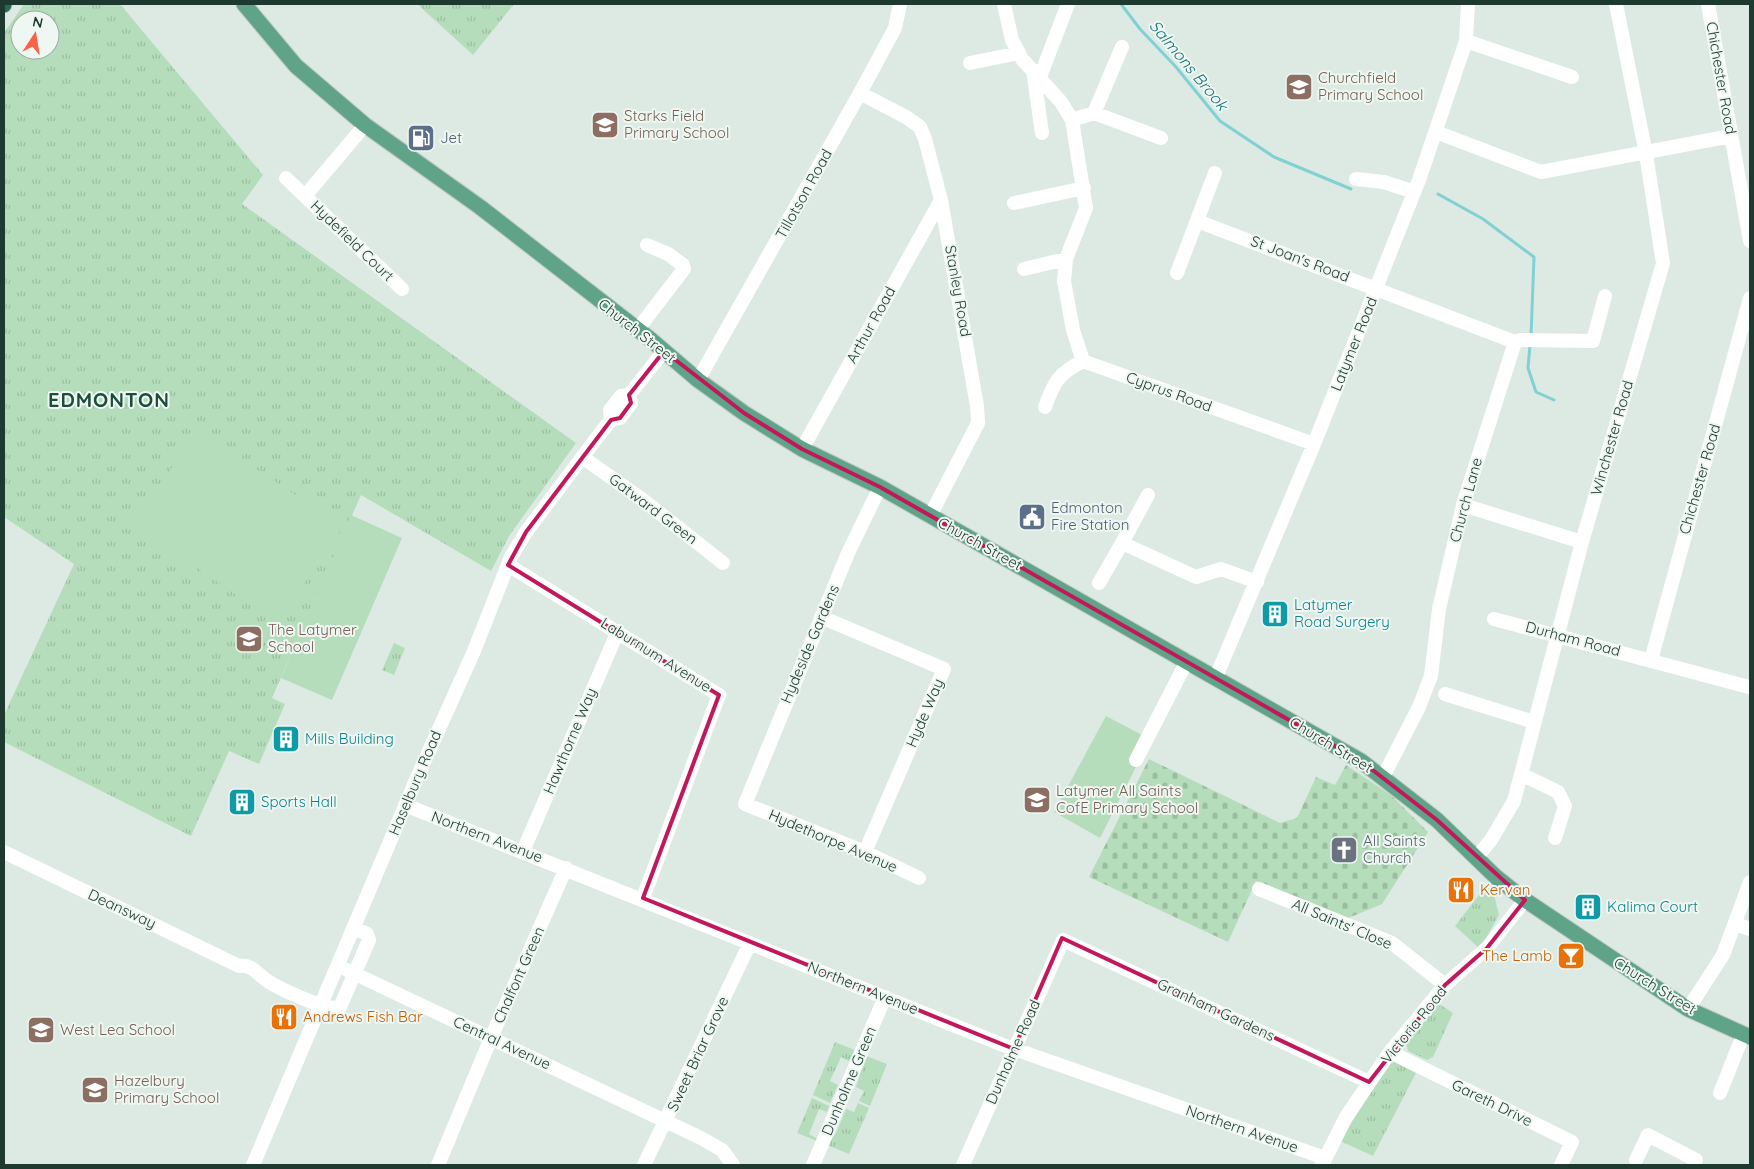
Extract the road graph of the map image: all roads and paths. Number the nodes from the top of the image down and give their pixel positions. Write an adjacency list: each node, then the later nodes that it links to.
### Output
1 (244, 4): 17 (main road, Church Street)
2 (900, 4): 14 (street, Tillotson Road)
3 (1004, 4): 10 (street)
4 (1068, 4): 12 (street)
5 (1468, 4): 8 (street, Latymer Road)
6 (1616, 4): 22 (street, Winchester Road)
7 (1708, 4): 20 (street, Chichester Road)
8 (1466, 41): 13 (street); 18 (street, Latymer Road)
9 (1122, 47): 15 (street)
10 (1019, 53): 11 (street); 12 (street)
11 (970, 63)
12 (1036, 74): 16 (street); 19 (street)
13 (1572, 77)
14 (860, 93): 29 (street, Stanley Road); 45 (street, Tillotson Road)
15 (1094, 113): 16 (street); 21 (street)
16 (1072, 120): 26 (street)
17 (365, 125): 28 (street, Hydefield Court); 41 (main road, Church Street)
18 (1436, 132): 22 (street); 27 (street, Latymer Road)
19 (1042, 134)
20 (1731, 136): 22 (street); 32 (street, Chichester Road)
21 (1161, 138)
22 (1646, 154): 55 (street, Winchester Road)
23 (1215, 173): 31 (street)
24 (1358, 175): 27 (street)
25 (286, 178): 28 (street)
26 (1084, 188): 30 (street); 34 (street)
27 (1414, 192): 37 (street, Latymer Road)
28 (305, 196): 38 (street, Hydefield Court)
29 (941, 200): 48 (street, Arthur Road); 53 (street, Stanley Road)
30 (1014, 203)
31 (1197, 221): 36 (street); 37 (street, St Joan's Road)
32 (1750, 241)
33 (647, 244): 41 (street)
34 (1066, 259): 35 (street); 44 (street)
35 (1024, 269)
36 (1177, 273)
37 (1376, 288): 42 (street, St Joan's Road); 47 (street, Latymer Road)
38 (402, 289)
39 (1605, 296): 42 (street)
40 (1750, 298): 64 (street, Chichester Road)
41 (638, 330): 43 (main road, Church Street)
42 (1518, 341): 52 (street, Church Lane)
43 (664, 351): 45 (main road, Church Street); 49 (street, Haselbury Road)
44 (1083, 361): 46 (street); 47 (street, Cyprus Road)
45 (698, 380): 48 (main road, Church Street)
46 (1045, 407)
47 (1314, 444): 58 (street, Latymer Road)
48 (802, 449): 50 (main road, Church Street)
49 (582, 457): 56 (street, Gatward Green); 57 (street, Haselbury Road)
50 (880, 487): 53 (main road, Church Street); 60 (street, Hydeside Gardens)
51 (1148, 495): 54 (street)
52 (1463, 505): 55 (street); 72 (street, Church Lane)
53 (930, 516): 65 (main road, Church Street)
54 (1122, 542): 58 (street); 59 (street)
55 (1582, 542): 63 (street, Winchester Road)
56 (724, 563)
57 (508, 565): 62 (street, Laburnum Avenue); 74 (street, Haselbury Road)
58 (1257, 582): 66 (street, Latymer Road)
59 (1099, 583)
60 (821, 616): 73 (street, Hydeside Gardens); 78 (street, Hyde Way)
61 (1494, 619): 63 (street, Durham Road)
62 (618, 631): 76 (street, Hawthorne Way); 84 (street, Laburnum Avenue)
63 (1558, 635): 64 (street, Durham Road); 69 (street, Winchester Road)
64 (1651, 660): 67 (street, Durham Road)
65 (1188, 661): 66 (main road, Church Street); 70 (street)
66 (1216, 677): 72 (main road, Church Street)
67 (1749, 687)
68 (1445, 694): 69 (street)
69 (1534, 722): 71 (street, Winchester Road)
70 (1136, 760)
71 (1521, 774): 75 (street); 79 (street, Winchester Road)
72 (1383, 777): 79 (main road, Church Street)
73 (746, 804): 78 (street, Hydethorpe Avenue)
74 (405, 805): 76 (street, Northern Avenue); 87 (street, Haselbury Road)
75 (1555, 838)
76 (523, 851): 80 (street, Northern Avenue)
77 (4, 852): 95 (street, Deansway)
78 (865, 852): 81 (street, Hydethorpe Avenue)
79 (1476, 858): 85 (main road, Church Street)
80 (566, 868): 84 (street, Northern Avenue); 98 (street, Chalfont Green)
81 (919, 878)
82 (1750, 882): 86 (street)
83 (1259, 889): 93 (street, All Saints' Close)
84 (642, 898): 90 (street, Northern Avenue)
85 (1525, 900): 93 (street, Victoria Road); 96 (main road, Church Street)
86 (1734, 924): 88 (street); 96 (street)
87 (353, 928): 91 (street, Haselbury Road); 92 (street)
88 (1750, 929)
89 (1062, 940): 99 (street, Dunholme Road); 101 (street, Granham Gardens)
90 (750, 943): 94 (street, Northern Avenue); 103 (street, Sweet Briar Grove)
91 (337, 967): 92 (street, Central Avenue); 95 (street, Haselbury Road)
92 (354, 973): 95 (street); 98 (street, Central Avenue)
93 (1445, 985): 100 (street, Victoria Road)
94 (885, 997): 99 (street, Northern Avenue); 111 (street, Dunholme Green)
95 (320, 1005): 107 (street, Haselbury Road)
96 (1688, 1009): 97 (main road, Church Street)
97 (1747, 1036): 102 (street)
98 (491, 1038): 103 (street, Central Avenue); 108 (street, Chalfont Green)
99 (1014, 1049): 105 (street, Northern Avenue); 112 (street, Dunholme Road)
100 (1390, 1052): 101 (street, Victoria Road); 113 (street, Gareth Drive)
101 (1369, 1082): 105 (street, Victoria Road)
102 (1720, 1093)
103 (666, 1122): 109 (street, Sweet Briar Grove); 110 (street, Central Avenue)
104 (1636, 1160): 106 (street)
105 (1323, 1162)
106 (1695, 1163)
107 (253, 1165)
108 (438, 1165)
109 (644, 1165)
110 (733, 1165)
111 (813, 1165)
112 (964, 1165)
113 (1561, 1165)

